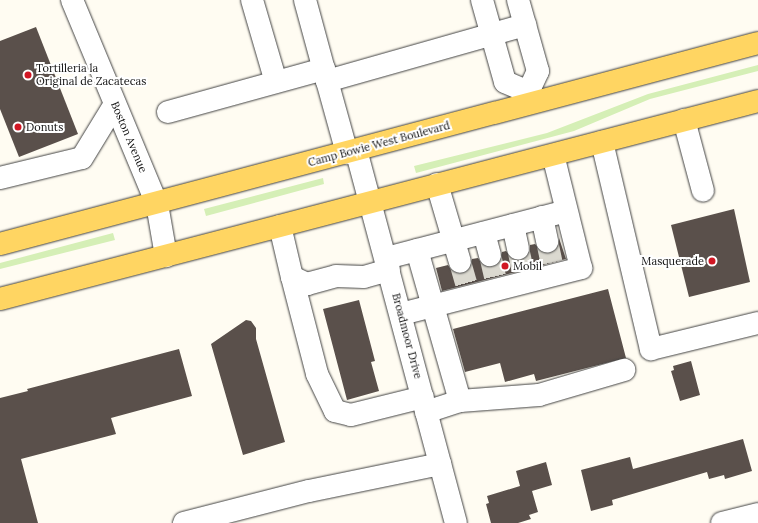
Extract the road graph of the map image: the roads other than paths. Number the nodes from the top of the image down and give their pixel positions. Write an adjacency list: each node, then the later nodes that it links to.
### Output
1 (72, 0): 13 (street, Boston Avenue)
2 (252, 0): 10 (street)
3 (305, 0): 9 (street, Broadmoor Drive)
4 (482, 0): 7 (street)
5 (518, 0): 6 (street)
6 (525, 25): 7 (street); 11 (street)
7 (492, 35): 9 (street); 11 (street)
8 (758, 44): 11 (main road, Camp Bowie West Boulevard)
9 (326, 75): 10 (street); 17 (street, Broadmoor Drive)
10 (276, 82): 14 (street)
11 (529, 97): 17 (main road, Camp Bowie West Boulevard)
12 (758, 101): 15 (main road)
13 (115, 104): 19 (street); 23 (street, Boston Avenue)
14 (168, 112)
15 (684, 120): 16 (main road); 21 (street)
16 (602, 142): 18 (main road); 42 (street)
17 (352, 152): 22 (street, Broadmoor Drive); 23 (main road, Camp Bowie West Boulevard)
18 (553, 155): 20 (main road); 24 (street)
19 (0, 178)
20 (437, 184): 22 (main road); 29 (street)
21 (703, 191)
22 (371, 202): 27 (main road); 37 (street, Broadmoor Drive)
23 (157, 204): 31 (main road, Camp Bowie West Boulevard); 35 (street, Boston Avenue)
24 (566, 211): 25 (street); 40 (street)
25 (542, 217): 26 (street); 30 (street)
26 (513, 225): 28 (street); 32 (street)
27 (280, 226): 35 (main road); 38 (street)
28 (484, 233): 29 (street); 34 (street)
29 (454, 241): 33 (street); 36 (street)
30 (547, 241)
31 (0, 244)
32 (518, 248)
33 (417, 250): 37 (street); 40 (street)
34 (490, 255)
35 (166, 256): 39 (main road)
36 (460, 262)
37 (388, 264): 38 (street); 41 (street, Broadmoor Drive)
38 (292, 277): 45 (street)
39 (0, 299)
40 (433, 305): 41 (street); 44 (street)
41 (401, 314): 45 (street, Broadmoor Drive)
42 (758, 323)
43 (624, 370): 44 (street)
44 (460, 401): 45 (street)
45 (425, 404): 46 (street, Broadmoor Drive)
46 (440, 464): 48 (street); 49 (street, Broadmoor Drive)
47 (758, 514): 50 (street)
48 (184, 523)
49 (456, 523)
50 (722, 523)

